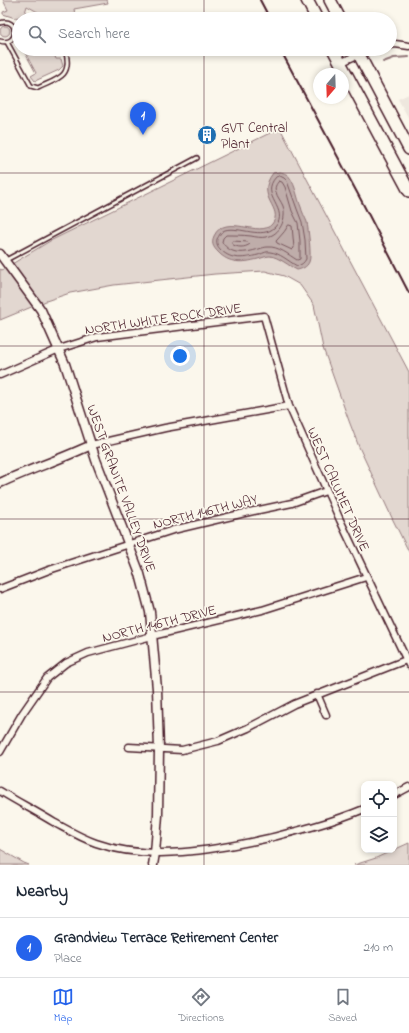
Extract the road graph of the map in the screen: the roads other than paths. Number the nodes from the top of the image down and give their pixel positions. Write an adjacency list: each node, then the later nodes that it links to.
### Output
1 (307, 0): 3 (highway)
2 (330, 0): 4 (highway)
3 (313, 12)
4 (336, 12)
5 (0, 22): 6 (lane)
6 (12, 25)
7 (12, 39): 9 (lane)
8 (0, 42): 9 (lane)
9 (7, 42): 12 (lane)
10 (397, 44): 11 (street)
11 (409, 46)
12 (12, 51)
13 (15, 56): 14 (lane)
14 (66, 56)
15 (336, 56): 18 (highway)
16 (351, 56): 18 (street)
17 (360, 56): 19 (highway)
18 (340, 63): 21 (highway)
19 (409, 149)
20 (196, 158): 22 (lane)
21 (409, 191)
22 (3, 258): 24 (street, WEST GRANITE VALLEY DRIVE)
23 (264, 316): 24 (street, NORTH WHITE ROCK DRIVE); 26 (street, WEST CALUMET DRIVE)
24 (59, 349): 25 (street, NORTH WHITE ROCK DRIVE); 27 (street, WEST GRANITE VALLEY DRIVE)
25 (0, 375)
26 (289, 406): 27 (street); 29 (street, WEST CALUMET DRIVE)
27 (91, 445): 28 (street); 30 (street, WEST GRANITE VALLEY DRIVE)
28 (0, 483)
29 (326, 491): 30 (street, NORTH 146TH WAY); 31 (street, WEST CALUMET DRIVE)
30 (129, 544): 32 (street, NORTH 146TH WAY); 33 (street, WEST GRANITE VALLEY DRIVE)
31 (366, 577): 33 (street, NORTH 146TH DRIVE); 34 (street, WEST CALUMET DRIVE)
32 (0, 588)
33 (152, 636): 38 (street, WEST GRANITE VALLEY DRIVE); 39 (street, NORTH 146TH DRIVE)
34 (408, 662): 35 (street)
35 (317, 694): 36 (street); 38 (street)
36 (326, 715)
37 (129, 747): 38 (street)
38 (159, 749): 44 (street, WEST GRANITE VALLEY DRIVE)
39 (0, 752)
40 (409, 787): 42 (street)
41 (0, 791): 44 (street)
42 (397, 793)
43 (361, 810): 44 (street)
44 (155, 853): 45 (street, WEST GRANITE VALLEY DRIVE)
45 (153, 865)

